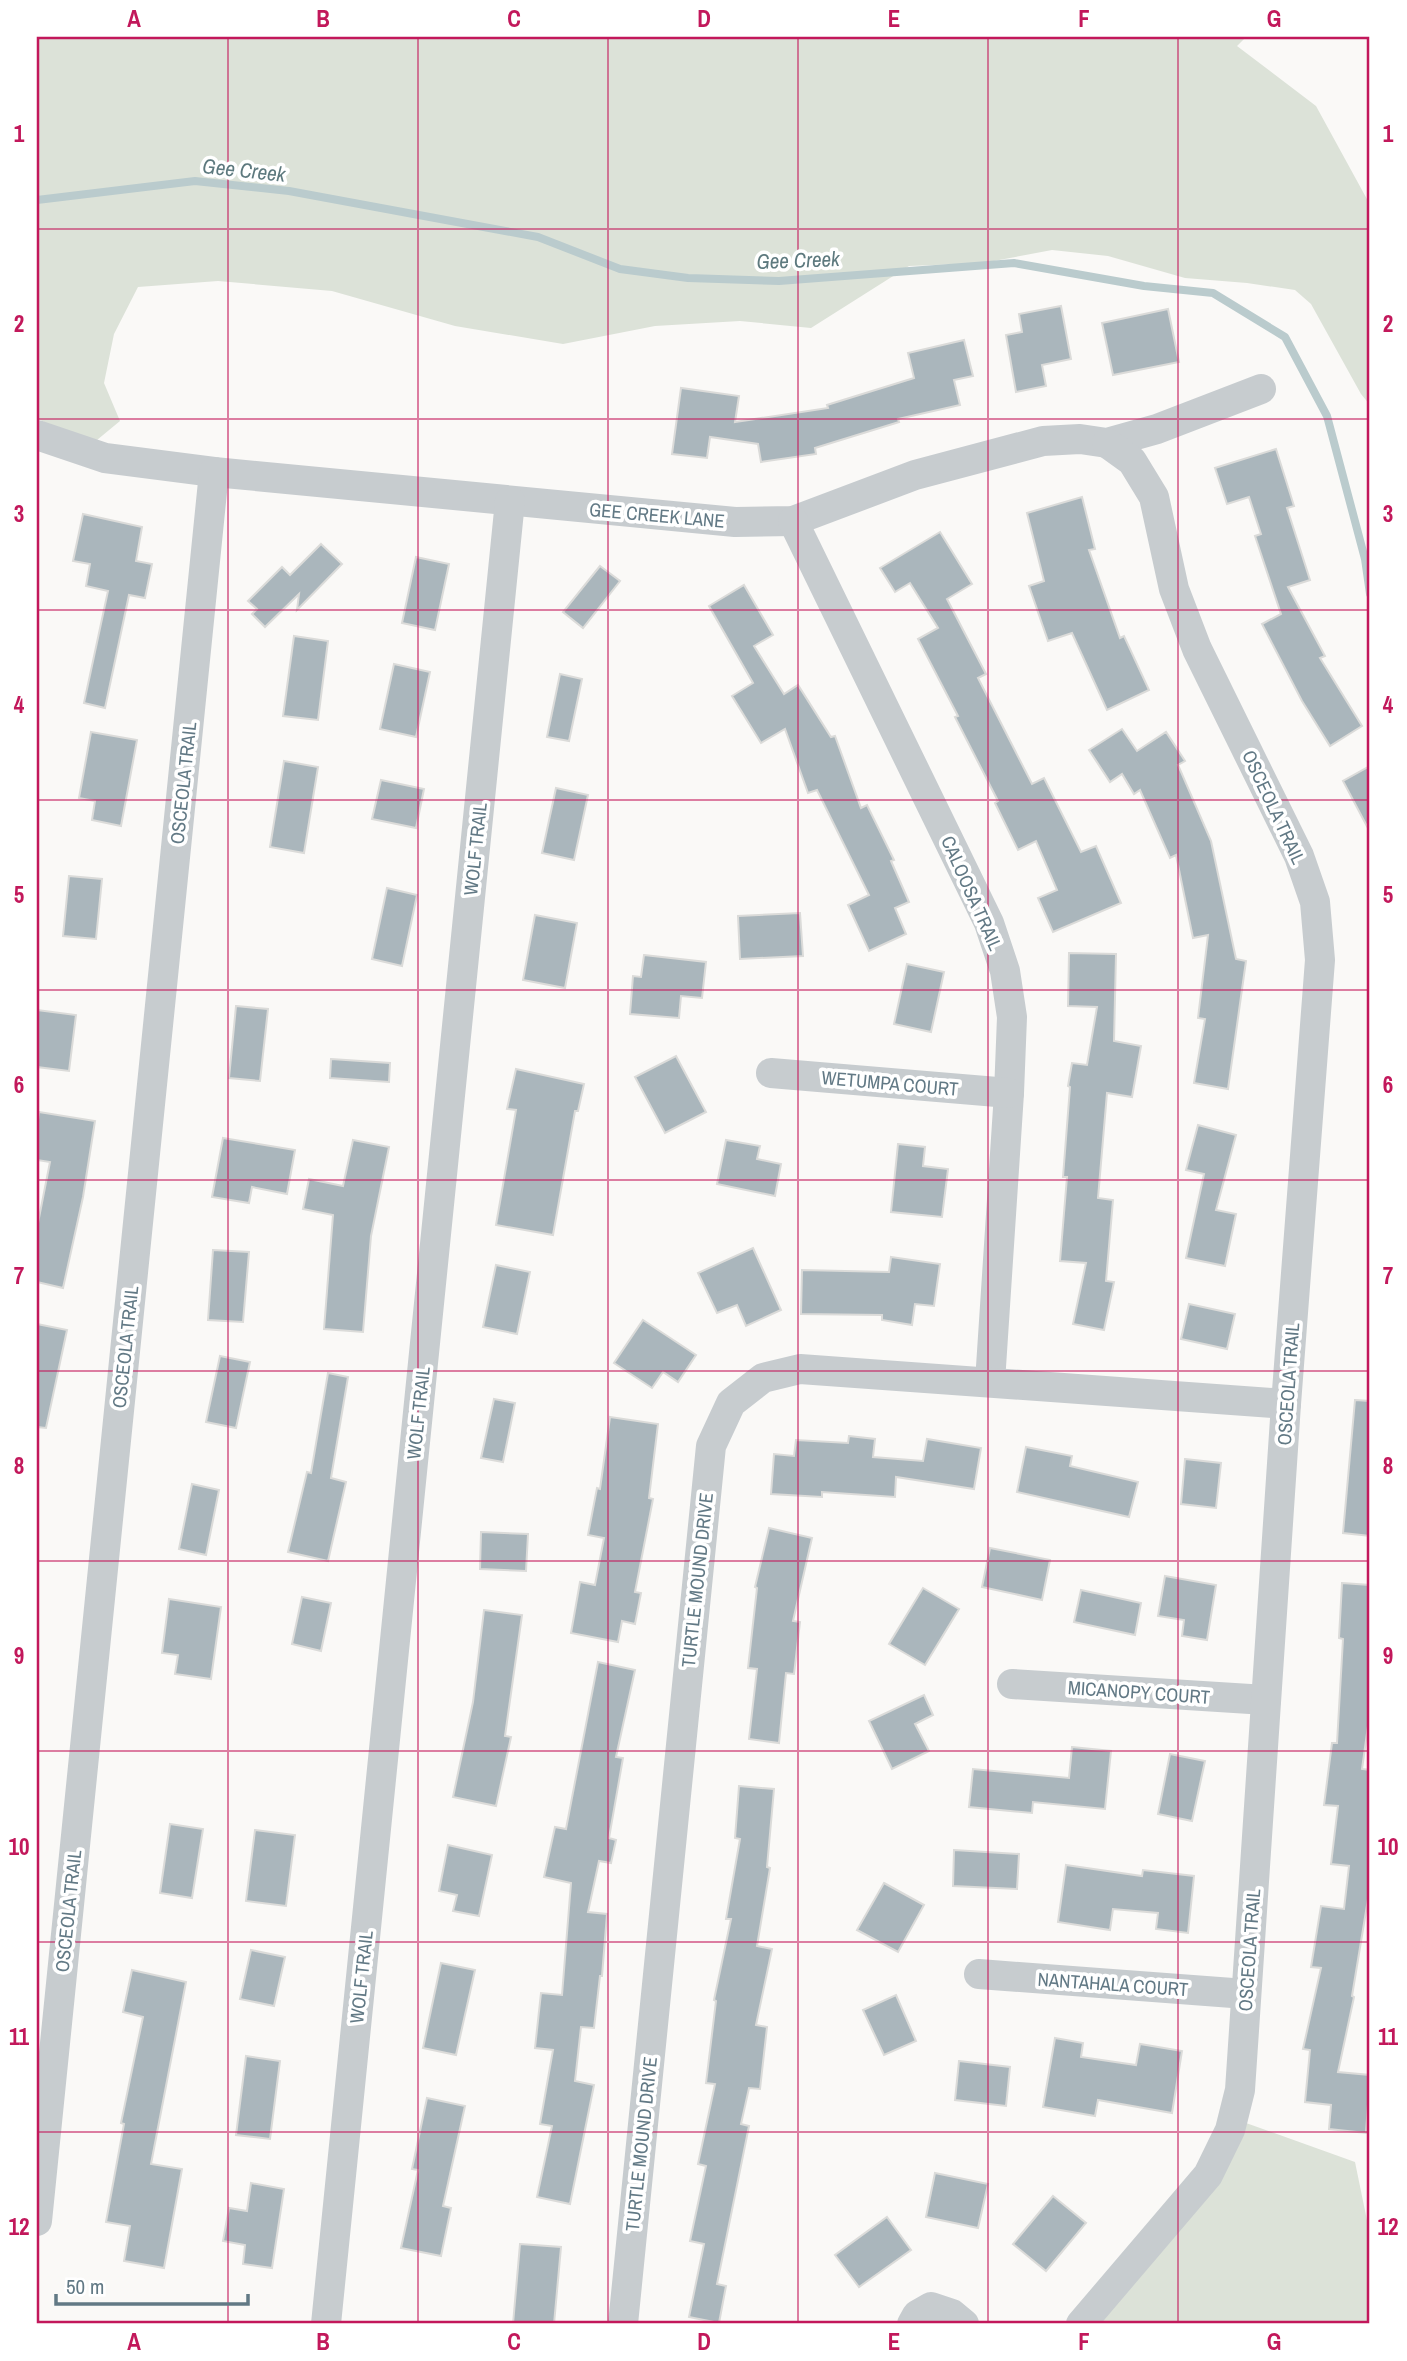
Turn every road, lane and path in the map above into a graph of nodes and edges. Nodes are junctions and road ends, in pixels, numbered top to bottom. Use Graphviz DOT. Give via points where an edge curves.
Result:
graph roads {
  1 [pos="1261,389"];
  2 [pos="37,435"];
  3 [pos="1107,443"];
  4 [pos="214,472"];
  5 [pos="510,501"];
  6 [pos="793,522"];
  7 [pos="771,1073"];
  8 [pos="1009,1093"];
  9 [pos="990,1382"];
  10 [pos="1286,1404"];
  11 [pos="1012,1684"];
  12 [pos="1266,1700"];
  13 [pos="979,1974"];
  14 [pos="1246,1994"];
  15 [pos="37,2221"];
  16 [pos="326,2324"];
  17 [pos="623,2324"];
  18 [pos="912,2324"];
  19 [pos="964,2324"];
  20 [pos="1081,2324"];
  1 -- 3 [label="street, GEE CREEK LANE"];
  2 -- 4 [label="street, GEE CREEK LANE" via="105,458"];
  3 -- 6 [label="street, GEE CREEK LANE" via="1043,441 915,475"];
  3 -- 10 [label="street, OSCEOLA TRAIL" via="1132,461 1154,497 1174,589 1197,649 1299,856 1315,902 1320,960"];
  4 -- 5 [label="street, GEE CREEK LANE"];
  4 -- 15 [label="street, OSCEOLA TRAIL"];
  5 -- 6 [label="street, GEE CREEK LANE" via="735,522"];
  5 -- 16 [label="street, WOLF TRAIL"];
  6 -- 8 [label="street, CALOOSA TRAIL" via="989,923 1005,971 1012,1017"];
  7 -- 8 [label="street, WETUMPA COURT"];
  8 -- 9 [label="street, CALOOSA TRAIL"];
  9 -- 10 [label="street, TURTLE MOUND DRIVE"];
  9 -- 17 [label="street, TURTLE MOUND DRIVE" via="800,1369 763,1378 731,1403 711,1446"];
  10 -- 12 [label="street, OSCEOLA TRAIL"];
  11 -- 12 [label="street, MICANOPY COURT"];
  12 -- 14 [label="street, OSCEOLA TRAIL"];
  13 -- 14 [label="street, NANTAHALA COURT"];
  14 -- 20 [label="street, OSCEOLA TRAIL" via="1240,2090 1230,2130 1208,2175"];
  18 -- 19 [label="street" via="931,2307"];
}
